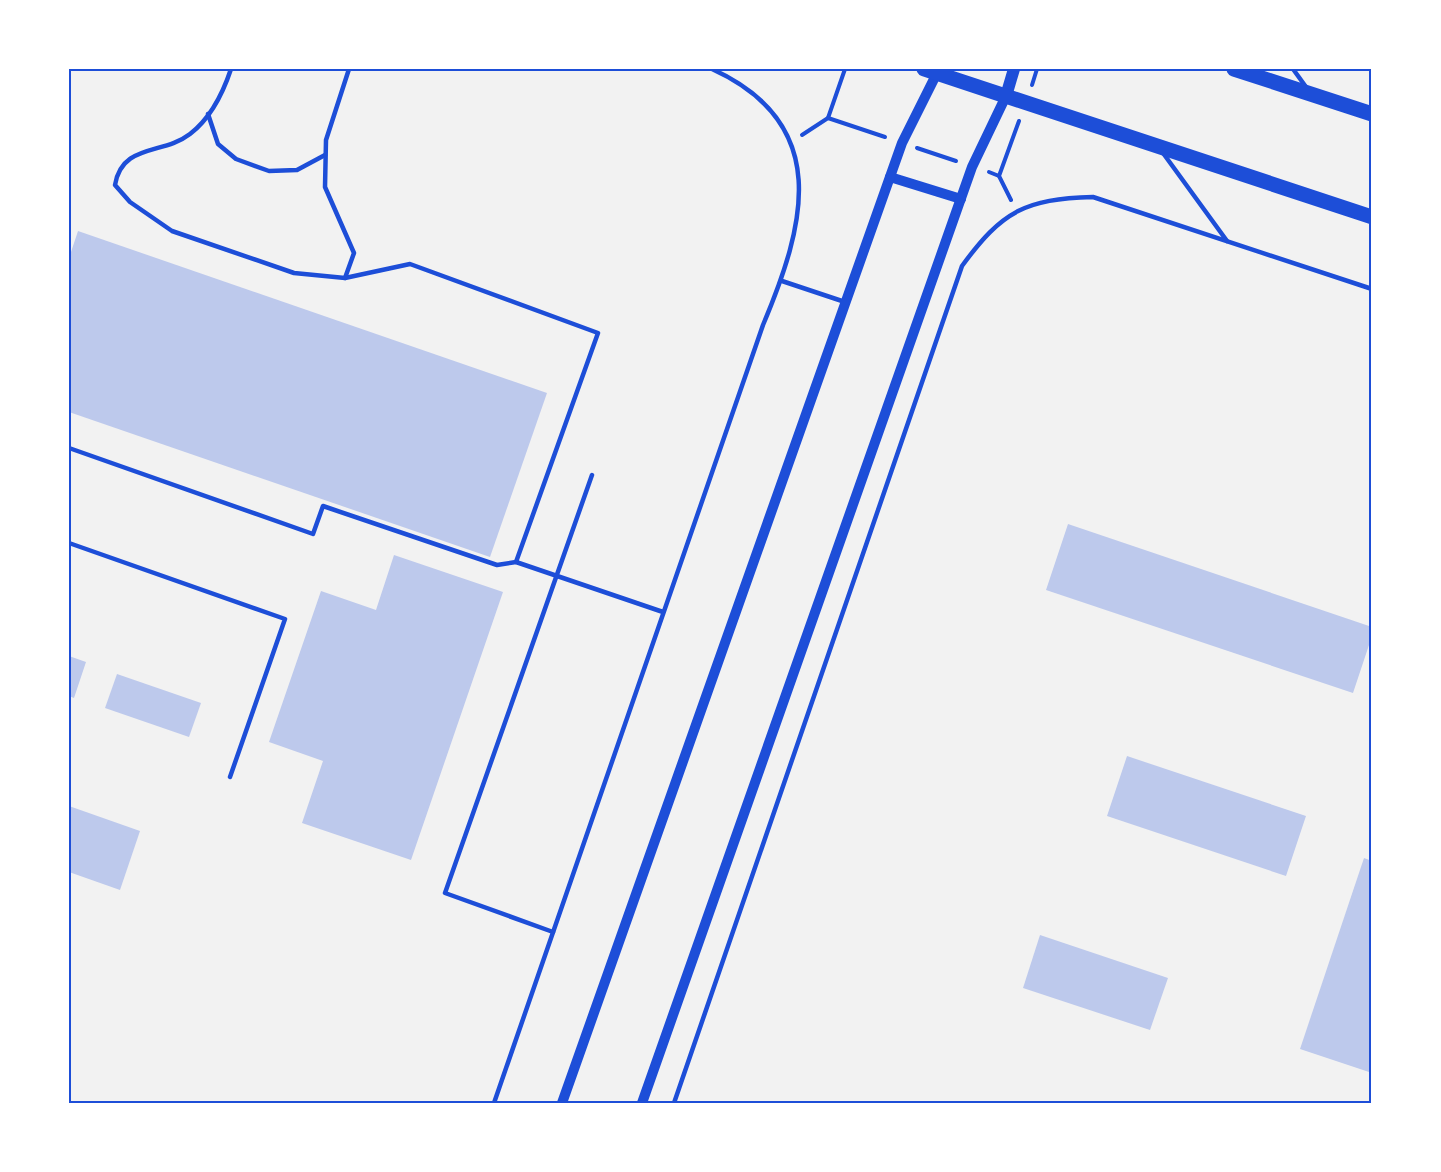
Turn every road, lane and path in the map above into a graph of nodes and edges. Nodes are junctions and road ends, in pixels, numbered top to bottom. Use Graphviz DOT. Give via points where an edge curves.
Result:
graph roads {
  1 [pos="231,69"];
  2 [pos="349,69"];
  3 [pos="712,69"];
  4 [pos="844,69"];
  5 [pos="1014,69"];
  6 [pos="1037,69"];
  7 [pos="1234,69"];
  8 [pos="1293,69"];
  9 [pos="933,70"];
  10 [pos="1311,94"];
  11 [pos="1006,96"];
  12 [pos="1026,102"];
  13 [pos="208,114"];
  14 [pos="1372,114"];
  15 [pos="828,118"];
  16 [pos="1158,146"];
  17 [pos="326,155"];
  18 [pos="890,177"];
  19 [pos="961,199"];
  20 [pos="1017,211"];
  21 [pos="1372,217"];
  22 [pos="1227,242"];
  23 [pos="345,278"];
  24 [pos="782,281"];
  25 [pos="1372,290"];
  26 [pos="846,302"];
  27 [pos="69,448"];
  28 [pos="592,475"];
  29 [pos="69,543"];
  30 [pos="516,561"];
  31 [pos="556,575"];
  32 [pos="663,612"];
  33 [pos="230,777"];
  34 [pos="553,932"];
  35 [pos="494,1103"];
  36 [pos="562,1103"];
  37 [pos="642,1103"];
  38 [pos="674,1103"];
  1 -- 13 [label="lane" via="221,96"];
  2 -- 17 [label="lane" via="326,140"];
  3 -- 24 [label="lane" via="750,90 779,120 797,158 801,200"];
  4 -- 15 [label="path"];
  5 -- 11 [label="main road"];
  6 -- 12 [label="path"];
  7 -- 10 [label="main road"];
  8 -- 10 [label="lane"];
  9 -- 11 [label="main road"];
  9 -- 18 [label="street"];
  10 -- 14 [label="main road"];
  11 -- 12 [label="main road"];
  11 -- 19 [label="street" via="972,166"];
  12 -- 16 [label="main road"];
  12 -- 20 [label="path" via="999,176"];
  13 -- 17 [label="lane" via="218,144 236,159 269,171 297,171"];
  13 -- 23 [label="lane" via="189,135 125,160 115,185 130,202 172,231 294,273"];
  16 -- 21 [label="main road"];
  16 -- 22 [label="lane"];
  17 -- 23 [label="lane" via="325,187 354,253"];
  18 -- 19 [label="street"];
  18 -- 26 [label="street"];
  19 -- 37 [label="street"];
  20 -- 22 [label="lane" via="1054,198 1093,197"];
  20 -- 38 [label="lane" via="985,234 963,266"];
  22 -- 25 [label="lane"];
  23 -- 30 [label="lane" via="410,264 598,333"];
  24 -- 26 [label="lane"];
  24 -- 32 [label="lane"];
  26 -- 36 [label="street"];
  27 -- 30 [label="lane" via="313,534 323,506 497,565"];
  28 -- 31 [label="lane"];
  29 -- 33 [label="lane" via="285,619"];
  30 -- 31 [label="lane"];
  31 -- 32 [label="lane"];
  31 -- 34 [label="lane" via="445,893"];
  32 -- 34 [label="lane"];
  34 -- 35 [label="lane"];
}
